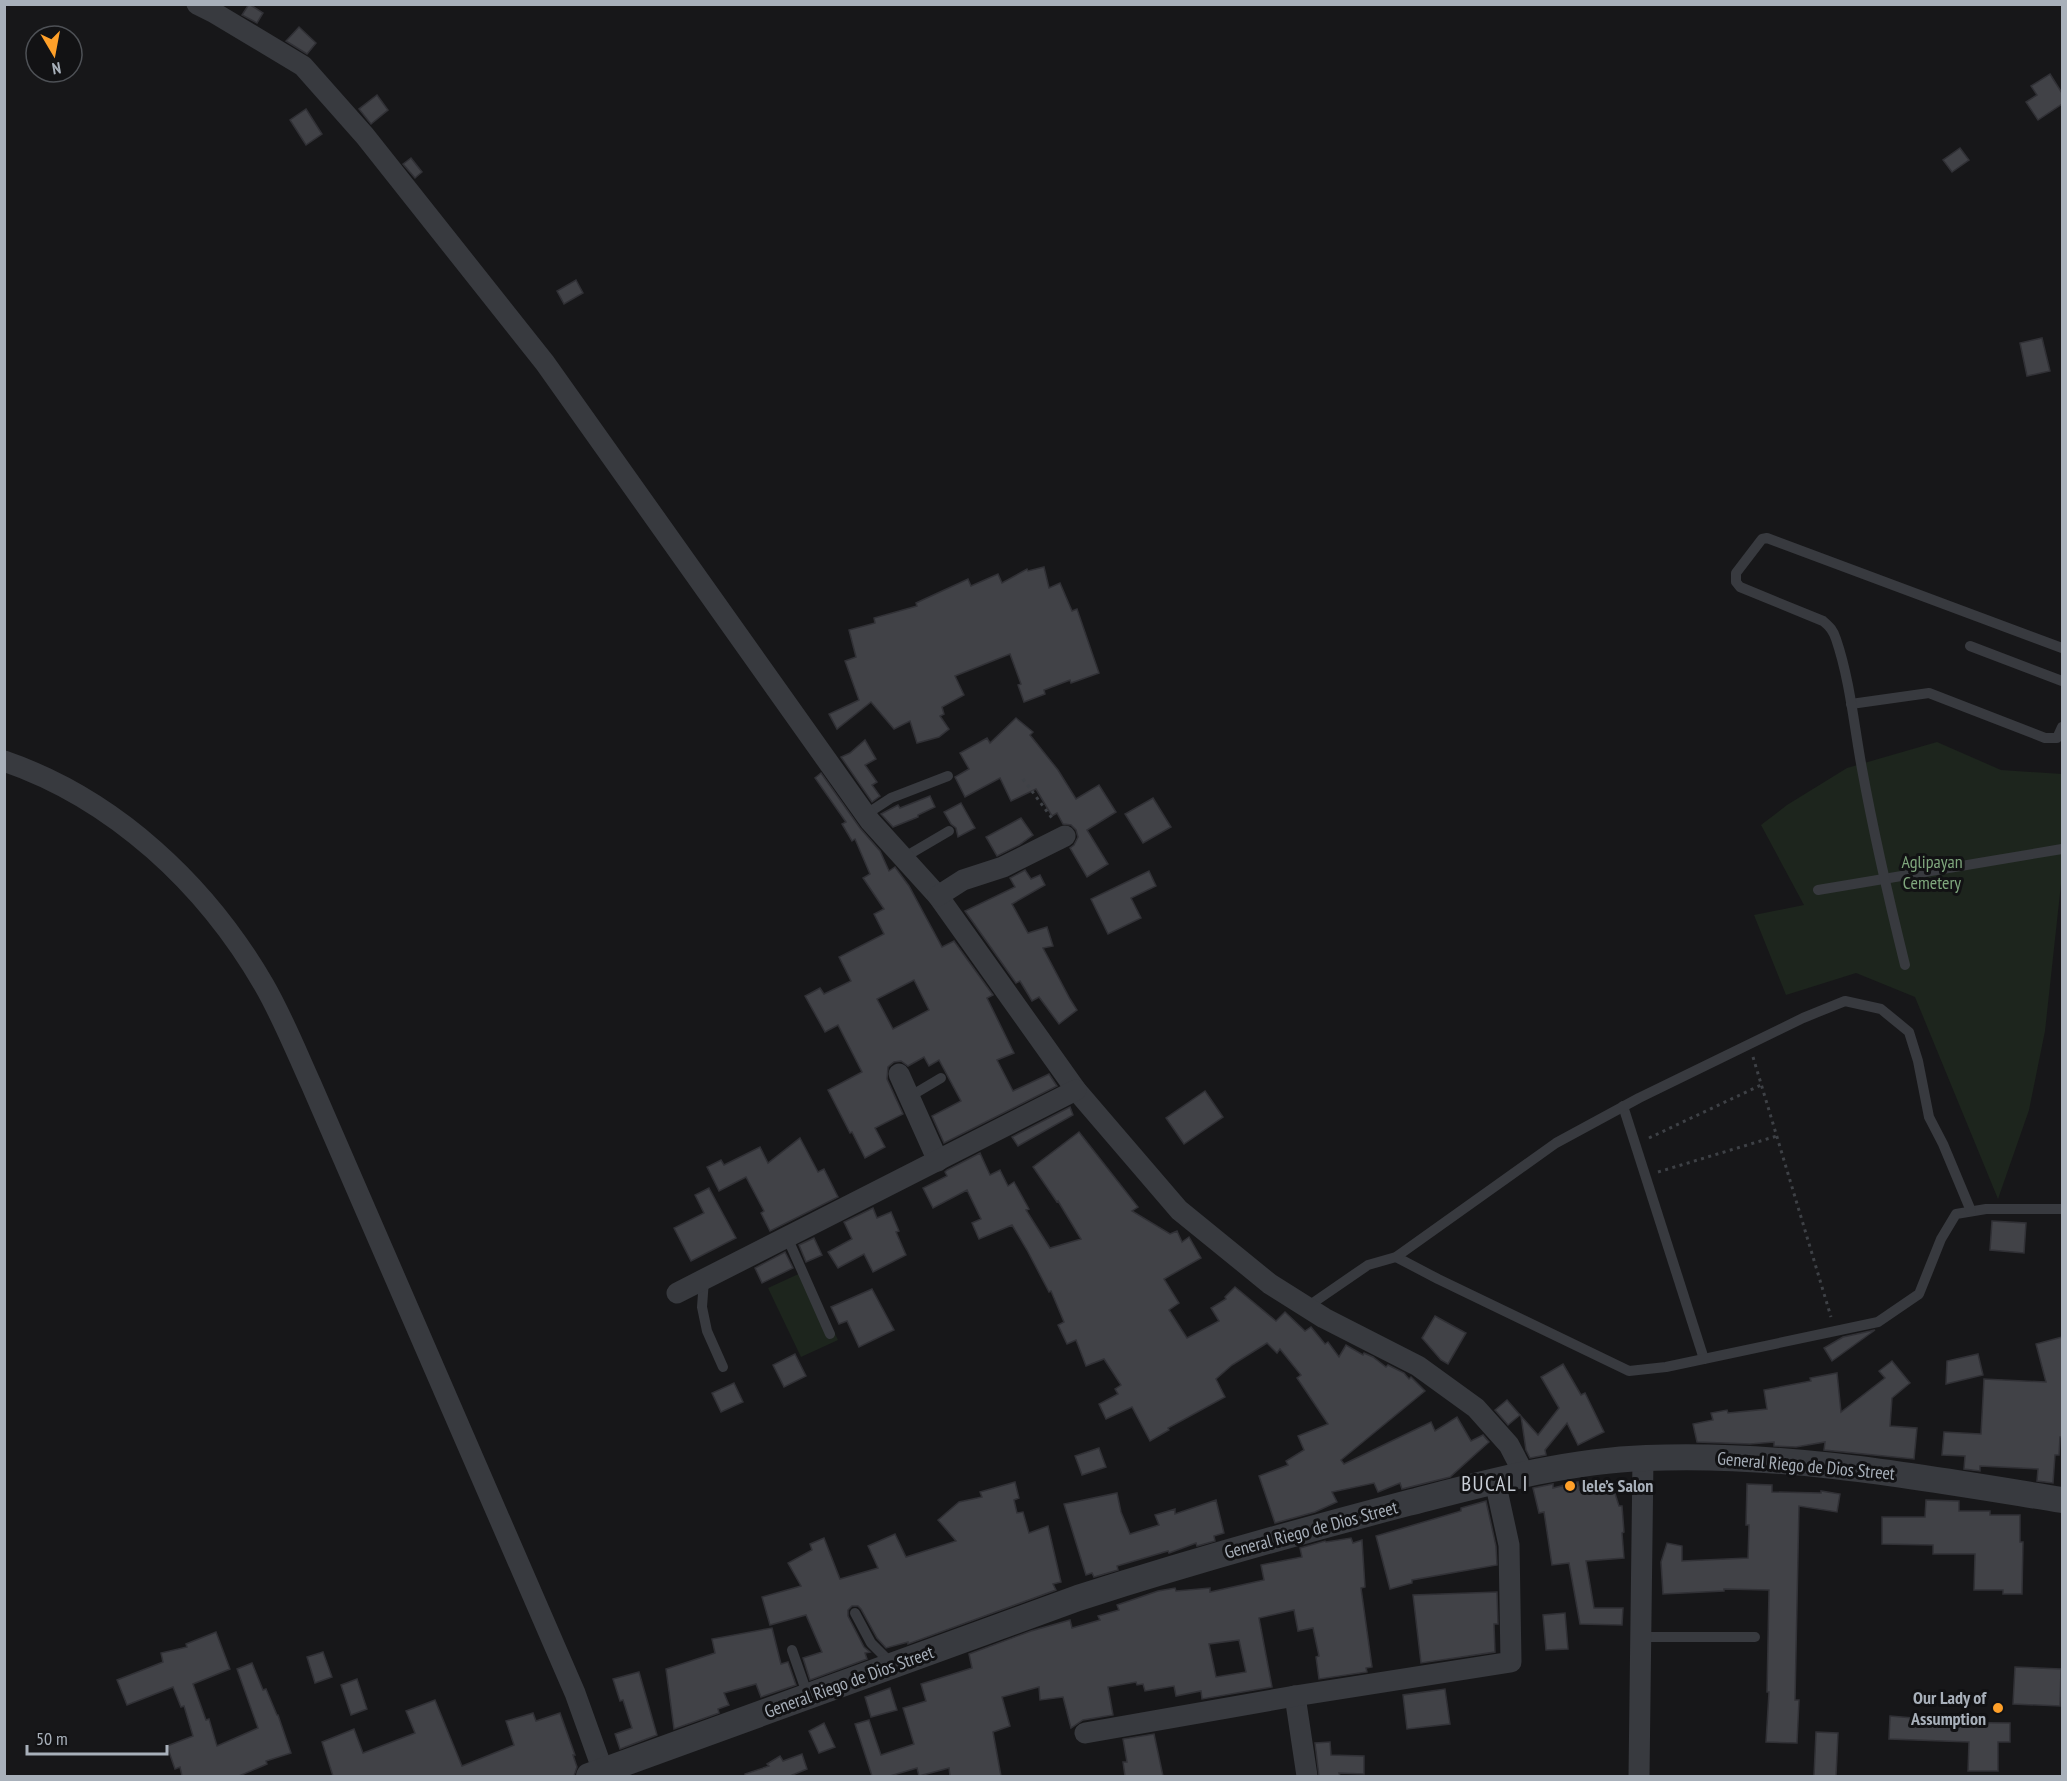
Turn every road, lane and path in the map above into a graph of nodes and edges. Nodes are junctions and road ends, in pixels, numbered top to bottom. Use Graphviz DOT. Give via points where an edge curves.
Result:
graph roads {
  1 [pos="197,4"];
  2 [pos="1970,646"];
  3 [pos="2062,648"];
  4 [pos="2062,681"];
  5 [pos="1851,704"];
  6 [pos="2062,727"];
  7 [pos="4,761"];
  8 [pos="948,776"];
  9 [pos="1023,779"];
  10 [pos="865,815"];
  11 [pos="949,831"];
  12 [pos="1065,836"];
  13 [pos="2062,849"];
  14 [pos="903,858"];
  15 [pos="1884,879"];
  16 [pos="1818,890"];
  17 [pos="938,896"];
  18 [pos="1905,965"];
  19 [pos="1749,1044"];
  20 [pos="899,1074"];
  21 [pos="941,1078"];
  22 [pos="1761,1085"];
  23 [pos="1076,1090"];
  24 [pos="909,1097"];
  25 [pos="1623,1106"];
  26 [pos="1777,1136"];
  27 [pos="1635,1145"];
  28 [pos="938,1161"];
  29 [pos="1645,1176"];
  30 [pos="2062,1209"];
  31 [pos="1971,1211"];
  32 [pos="787,1237"];
  33 [pos="1396,1257"];
  34 [pos="704,1280"];
  35 [pos="677,1293"];
  36 [pos="1306,1307"];
  37 [pos="1835,1331"];
  38 [pos="830,1334"];
  39 [pos="1704,1359"];
  40 [pos="723,1366"];
  41 [pos="1643,1458"];
  42 [pos="1524,1474"];
  43 [pos="1495,1481"];
  44 [pos="2062,1500"];
  45 [pos="855,1613"];
  46 [pos="1641,1637"];
  47 [pos="1755,1637"];
  48 [pos="792,1650"];
  49 [pos="893,1665"];
  50 [pos="1295,1696"];
  51 [pos="808,1697"];
  52 [pos="1085,1733"];
  53 [pos="599,1775"];
  54 [pos="1307,1776"];
  55 [pos="1639,1776"];
  1 -- 10 [label="street" via="303,66 365,136 545,363"];
  2 -- 4 [label="lane"];
  3 -- 5 [label="lane" via="1762,539 1736,573 1736,582 1832,628"];
  5 -- 6 [label="lane" via="1929,693 2045,738 2057,738"];
  5 -- 15 [label="lane"];
  7 -- 53 [label="street" via="82,798 126,826 168,862 207,903 265,987 311,1084 571,1684"];
  8 -- 10 [label="lane" via="891,798"];
  9 -- 12 [label="path"];
  10 -- 14 [label="street"];
  11 -- 14 [label="lane"];
  12 -- 17 [label="street" via="1003,867 963,879"];
  13 -- 15 [label="lane"];
  14 -- 17 [label="street"];
  15 -- 16 [label="lane"];
  15 -- 18 [label="lane"];
  17 -- 23 [label="street"];
  19 -- 22 [label="path"];
  19 -- 25 [label="lane"];
  19 -- 31 [label="lane" via="1845,1001 1881,1009 1909,1032 1929,1117"];
  20 -- 24 [label="street"];
  21 -- 24 [label="lane"];
  22 -- 26 [label="path"];
  22 -- 27 [label="path"];
  23 -- 28 [label="street"];
  23 -- 36 [label="street" via="1179,1210 1270,1284"];
  24 -- 28 [label="street"];
  25 -- 27 [label="lane"];
  25 -- 33 [label="lane" via="1556,1143"];
  26 -- 29 [label="path"];
  26 -- 37 [label="path"];
  27 -- 29 [label="lane"];
  28 -- 32 [label="street"];
  29 -- 39 [label="lane"];
  30 -- 31 [label="lane"];
  31 -- 37 [label="lane" via="1956,1214 1941,1239 1919,1294 1878,1322"];
  32 -- 34 [label="street"];
  32 -- 38 [label="lane"];
  33 -- 36 [label="lane" via="1368,1265"];
  33 -- 39 [label="lane" via="1629,1371"];
  34 -- 35 [label="street"];
  34 -- 40 [label="lane" via="702,1307 707,1332"];
  36 -- 42 [label="street" via="1418,1366 1476,1408 1509,1445"];
  37 -- 39 [label="lane"];
  41 -- 42 [label="street, General Riego de Dios Street"];
  41 -- 44 [label="street, General Riego de Dios Street" via="1802,1462"];
  41 -- 46 [label="street"];
  42 -- 43 [label="street, General Riego de Dios Street"];
  43 -- 49 [label="street, General Riego de Dios Street" via="1160,1572"];
  43 -- 50 [label="street" via="1509,1545 1511,1662"];
  45 -- 49 [label="lane" via="871,1643"];
  46 -- 47 [label="lane"];
  46 -- 55 [label="street"];
  48 -- 51 [label="lane"];
  49 -- 51 [label="street, General Riego de Dios Street"];
  50 -- 52 [label="street"];
  50 -- 54 [label="street"];
  51 -- 53 [label="street, General Riego de Dios Street"];
}
